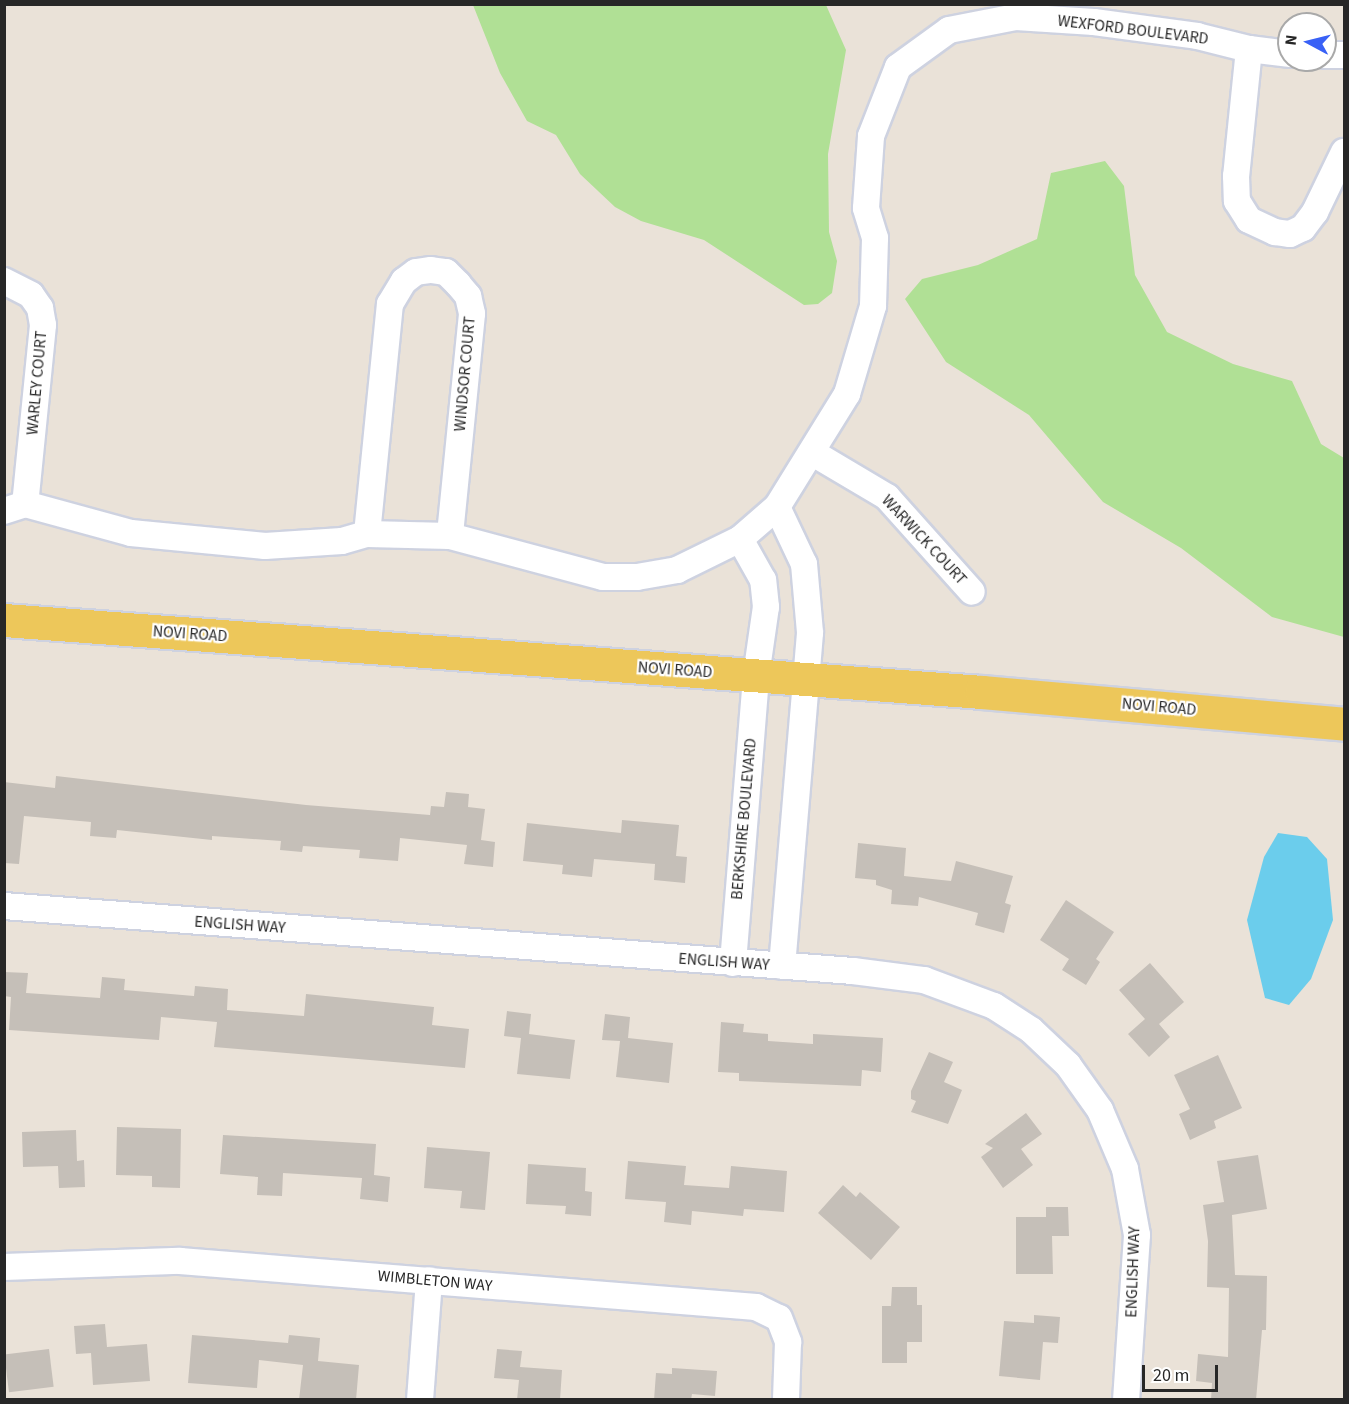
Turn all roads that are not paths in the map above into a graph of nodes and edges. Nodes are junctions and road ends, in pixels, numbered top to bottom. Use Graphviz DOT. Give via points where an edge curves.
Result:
graph roads {
  1 [pos="1249,49"];
  2 [pos="1277,52"];
  3 [pos="1344,152"];
  4 [pos="4,282"];
  5 [pos="813,453"];
  6 [pos="15,507"];
  7 [pos="777,507"];
  8 [pos="367,534"];
  9 [pos="450,536"];
  10 [pos="740,539"];
  11 [pos="972,591"];
  12 [pos="4,620"];
  13 [pos="756,676"];
  14 [pos="807,680"];
  15 [pos="1344,724"];
  16 [pos="4,906"];
  17 [pos="733,963"];
  18 [pos="782,966"];
  19 [pos="4,1267"];
  20 [pos="429,1280"];
  21 [pos="420,1400"];
  22 [pos="786,1400"];
  23 [pos="1126,1400"];
  1 -- 2 [label="street, WEXFORD BOULEVARD"];
  1 -- 3 [label="street" via="1236,176 1237,201 1249,220 1275,232 1290,234 1303,228"];
  1 -- 5 [label="street, WEXFORD BOULEVARD" via="1197,36 1094,22 1016,17 949,30 898,67 871,136 866,207 875,238 873,306 847,394"];
  4 -- 6 [label="street, WARLEY COURT" via="31,295 40,308 43,325"];
  5 -- 7 [label="street, WEXFORD BOULEVARD"];
  5 -- 11 [label="street, WARWICK COURT" via="887,497"];
  6 -- 8 [label="street, WEXFORD BOULEVARD" via="122,531 265,546 342,541"];
  7 -- 10 [label="street, WEXFORD BOULEVARD"];
  7 -- 14 [label="street" via="804,564 808,588"];
  8 -- 9 [label="street, WEXFORD BOULEVARD"];
  8 -- 9 [label="street, WINDSOR COURT" via="390,304 404,281 416,272 431,270 446,272 458,284 468,296 472,314"];
  9 -- 10 [label="street, WEXFORD BOULEVARD" via="503,548 560,568 614,577 677,570"];
  10 -- 13 [label="street, BERKSHIRE BOULEVARD" via="763,580 766,607"];
  12 -- 13 [label="main road, NOVI ROAD"];
  13 -- 14 [label="main road, NOVI ROAD"];
  13 -- 17 [label="street, BERKSHIRE BOULEVARD"];
  14 -- 15 [label="main road, NOVI ROAD"];
  14 -- 18 [label="street" via="796,770"];
  16 -- 17 [label="street, ENGLISH WAY"];
  17 -- 18 [label="street, ENGLISH WAY"];
  18 -- 23 [label="street, ENGLISH WAY" via="924,980 994,1006 1031,1030 1068,1065 1112,1133 1133,1205 1136,1266"];
  19 -- 20 [label="street, WIMBLETON WAY" via="180,1262"];
  20 -- 21 [label="street"];
  20 -- 22 [label="street, WIMBLETON WAY" via="756,1307 779,1318 788,1342"];
}
